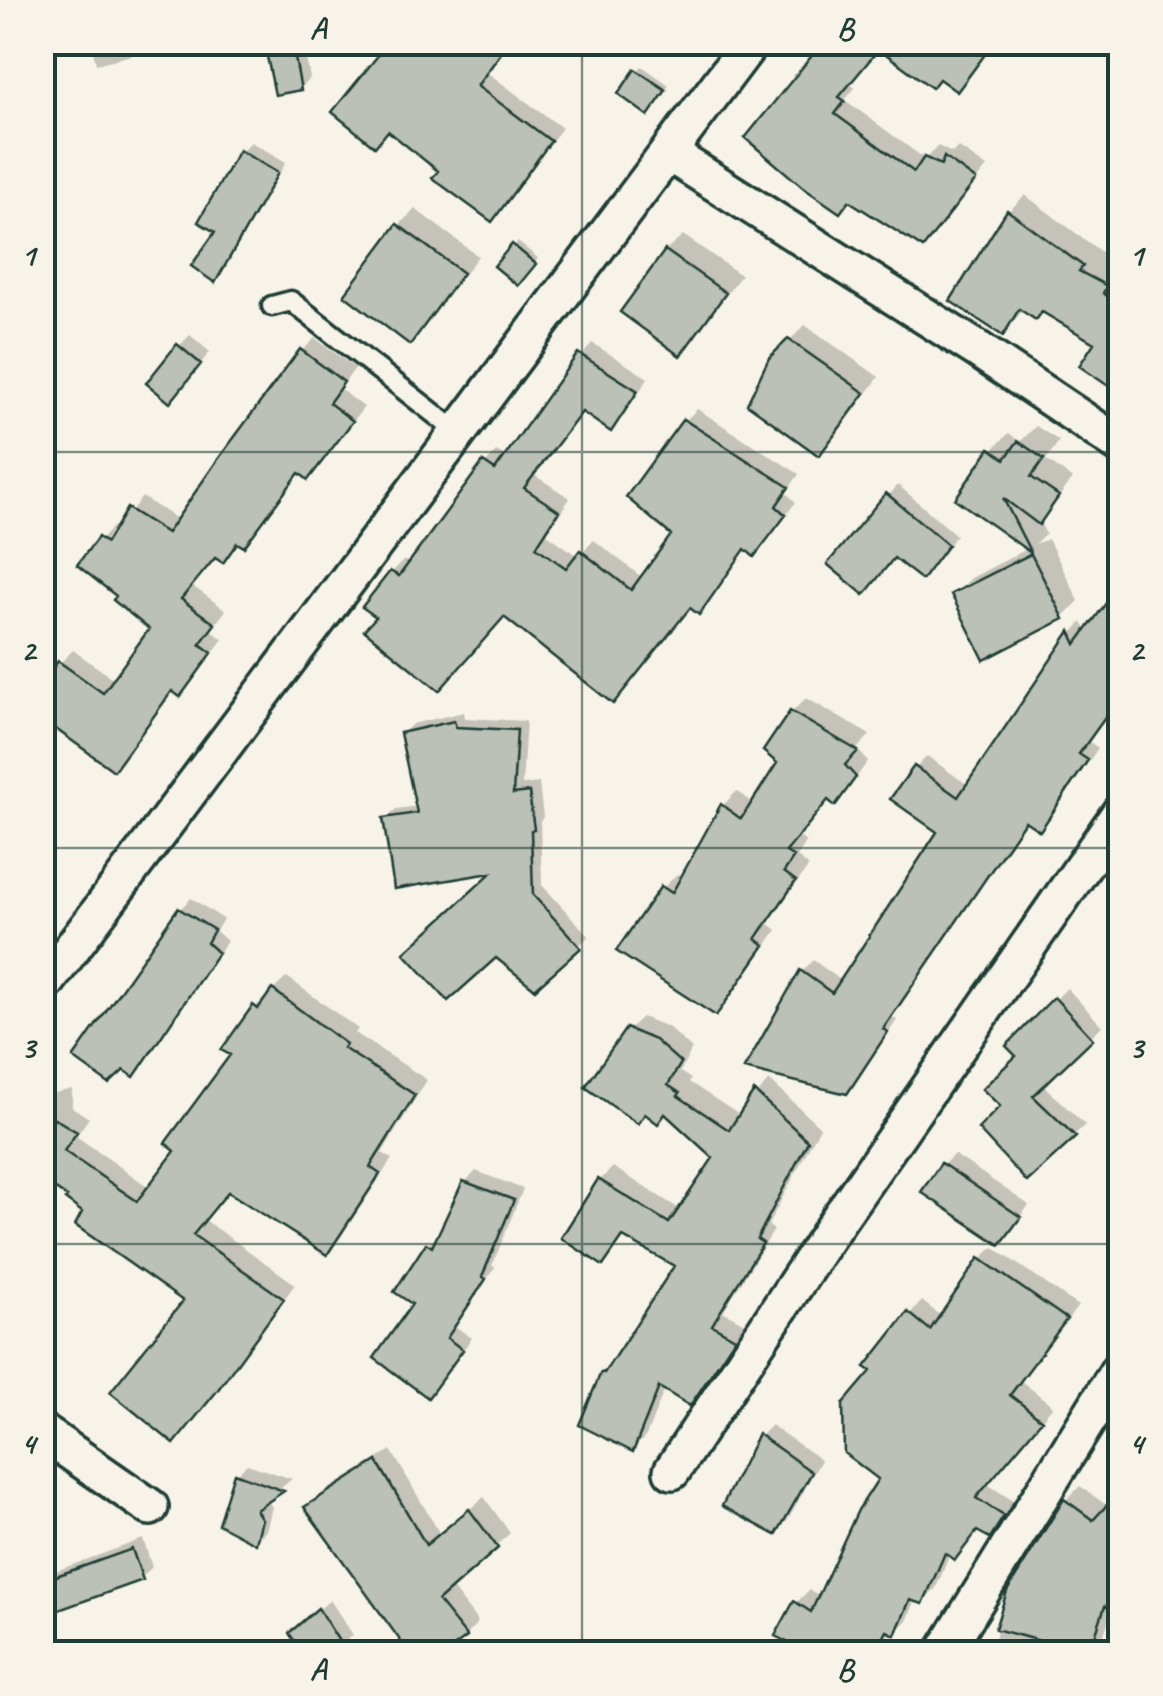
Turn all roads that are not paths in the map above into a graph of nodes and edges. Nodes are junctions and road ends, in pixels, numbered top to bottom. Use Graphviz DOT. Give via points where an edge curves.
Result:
graph roads {
  1 [pos="751,42"];
  2 [pos="670,154"];
  3 [pos="272,306"];
  4 [pos="460,434"];
  5 [pos="1120,445"];
  6 [pos="1120,813"];
  7 [pos="42,988"];
  8 [pos="1120,1368"];
  9 [pos="42,1432"];
  10 [pos="672,1470"];
  11 [pos="150,1507"];
  12 [pos="943,1654"];
  1 -- 2 [label="street"];
  2 -- 4 [label="street"];
  2 -- 5 [label="street"];
  3 -- 4 [label="lane" via="291,301"];
  4 -- 7 [label="street"];
  6 -- 10 [label="street"];
  8 -- 12 [label="street"];
  9 -- 11 [label="street"];
}
